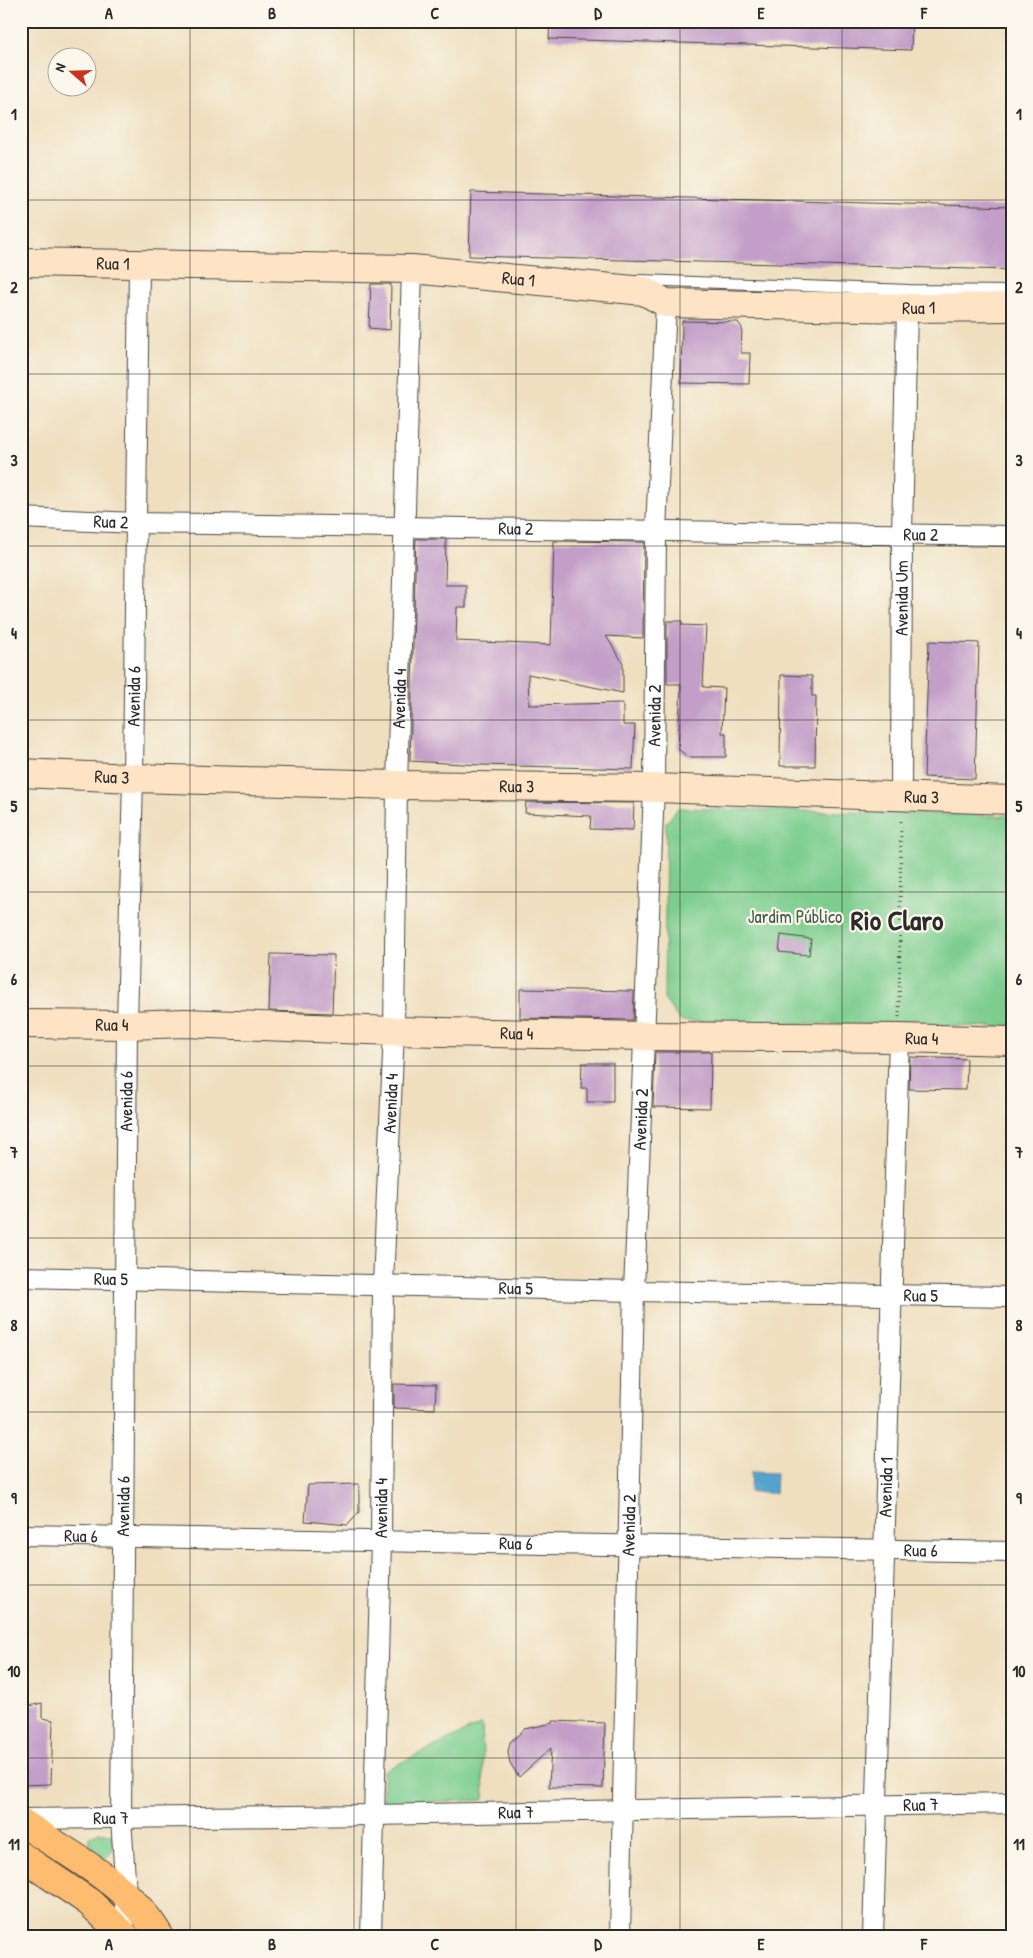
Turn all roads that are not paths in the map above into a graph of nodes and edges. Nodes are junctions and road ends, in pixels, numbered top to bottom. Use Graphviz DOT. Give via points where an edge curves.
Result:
graph roads {
  1 [pos="21,262"];
  2 [pos="138,265"];
  3 [pos="412,269"];
  4 [pos="470,275"];
  5 [pos="1012,292"];
  6 [pos="666,303"];
  7 [pos="1012,307"];
  8 [pos="907,308"];
  9 [pos="21,518"];
  10 [pos="136,523"];
  11 [pos="405,527"];
  12 [pos="656,531"];
  13 [pos="902,534"];
  14 [pos="1012,536"];
  15 [pos="21,773"];
  16 [pos="133,778"];
  17 [pos="397,785"];
  18 [pos="654,788"];
  19 [pos="901,798"];
  20 [pos="1012,800"];
  21 [pos="21,1024"];
  22 [pos="127,1025"];
  23 [pos="394,1031"];
  24 [pos="645,1036"];
  25 [pos="899,1038"];
  26 [pos="1012,1041"];
  27 [pos="21,1277"];
  28 [pos="125,1279"];
  29 [pos="383,1284"];
  30 [pos="634,1291"];
  31 [pos="891,1295"];
  32 [pos="1012,1297"];
  33 [pos="21,1535"];
  34 [pos="124,1538"];
  35 [pos="381,1540"];
  36 [pos="629,1545"];
  37 [pos="883,1549"];
  38 [pos="1012,1552"];
  39 [pos="1012,1803"];
  40 [pos="876,1805"];
  41 [pos="624,1810"];
  42 [pos="374,1815"];
  43 [pos="121,1818"];
  44 [pos="21,1820"];
  45 [pos="21,1856"];
  46 [pos="126,1894"];
  47 [pos="124,1936"];
  48 [pos="160,1937"];
  49 [pos="371,1937"];
  50 [pos="620,1937"];
  51 [pos="873,1937"];
  1 -- 2 [label="main road, Rua 1"];
  2 -- 3 [label="main road, Rua 1"];
  2 -- 10 [label="street, Avenida 6"];
  3 -- 4 [label="main road, Rua 1"];
  3 -- 11 [label="street, Avenida 4"];
  4 -- 5 [label="lane" via="486,271"];
  4 -- 6 [label="main road, Rua 1" via="644,291"];
  6 -- 8 [label="main road, Rua 1"];
  6 -- 12 [label="street, Avenida 2"];
  7 -- 8 [label="main road, Rua 1"];
  8 -- 13 [label="street, Avenida Um"];
  9 -- 10 [label="street, Rua 2"];
  10 -- 11 [label="street, Rua 2"];
  10 -- 16 [label="street, Avenida 6"];
  11 -- 12 [label="street, Rua 2"];
  11 -- 17 [label="street, Avenida 4"];
  12 -- 13 [label="street, Rua 2"];
  12 -- 18 [label="street, Avenida 2"];
  13 -- 14 [label="street, Rua 2"];
  13 -- 19 [label="street, Avenida Um"];
  15 -- 16 [label="main road, Rua 3"];
  16 -- 17 [label="main road, Rua 3"];
  16 -- 22 [label="street, Avenida 6"];
  17 -- 18 [label="main road, Rua 3"];
  17 -- 23 [label="street, Avenida 4"];
  18 -- 19 [label="main road, Rua 3"];
  18 -- 24 [label="street, Avenida 2"];
  19 -- 20 [label="main road, Rua 3"];
  21 -- 22 [label="main road, Rua 4"];
  22 -- 23 [label="main road, Rua 4" via="185,1023"];
  22 -- 28 [label="street, Avenida 6"];
  23 -- 24 [label="main road, Rua 4"];
  23 -- 29 [label="street, Avenida 4"];
  24 -- 25 [label="main road, Rua 4"];
  24 -- 30 [label="street, Avenida 2"];
  25 -- 26 [label="main road, Rua 4"];
  25 -- 31 [label="street, Avenida 1"];
  27 -- 28 [label="street, Rua 5"];
  28 -- 29 [label="street, Rua 5"];
  28 -- 34 [label="street, Avenida 6"];
  29 -- 30 [label="street, Rua 5"];
  29 -- 35 [label="street, Avenida 4"];
  30 -- 31 [label="street, Rua 5"];
  30 -- 36 [label="street, Avenida 2"];
  31 -- 32 [label="street, Rua 5"];
  31 -- 37 [label="street, Avenida 1"];
  33 -- 34 [label="street, Rua 6"];
  34 -- 35 [label="street, Rua 6"];
  34 -- 43 [label="street, Avenida 6"];
  35 -- 36 [label="street, Rua 6"];
  35 -- 42 [label="street, Avenida 4"];
  36 -- 37 [label="street, Rua 6"];
  36 -- 41 [label="street, Avenida 2"];
  37 -- 38 [label="street, Rua 6"];
  37 -- 40 [label="street, Avenida 1"];
  39 -- 40 [label="street, Rua 7"];
  40 -- 41 [label="street, Rua 7"];
  40 -- 51 [label="street, Avenida 1"];
  41 -- 42 [label="street, Rua 7"];
  41 -- 50 [label="street, Avenida 2"];
  42 -- 43 [label="street, Rua 7"];
  42 -- 49 [label="street, Avenida 4"];
  43 -- 44 [label="street, Rua 7"];
  43 -- 46 [label="street, Avenida 6"];
  44 -- 46 [label="main road"];
  45 -- 47 [label="main road" via="89,1902"];
  46 -- 47 [label="street, Avenida 6"];
  46 -- 48 [label="main road"];
}
